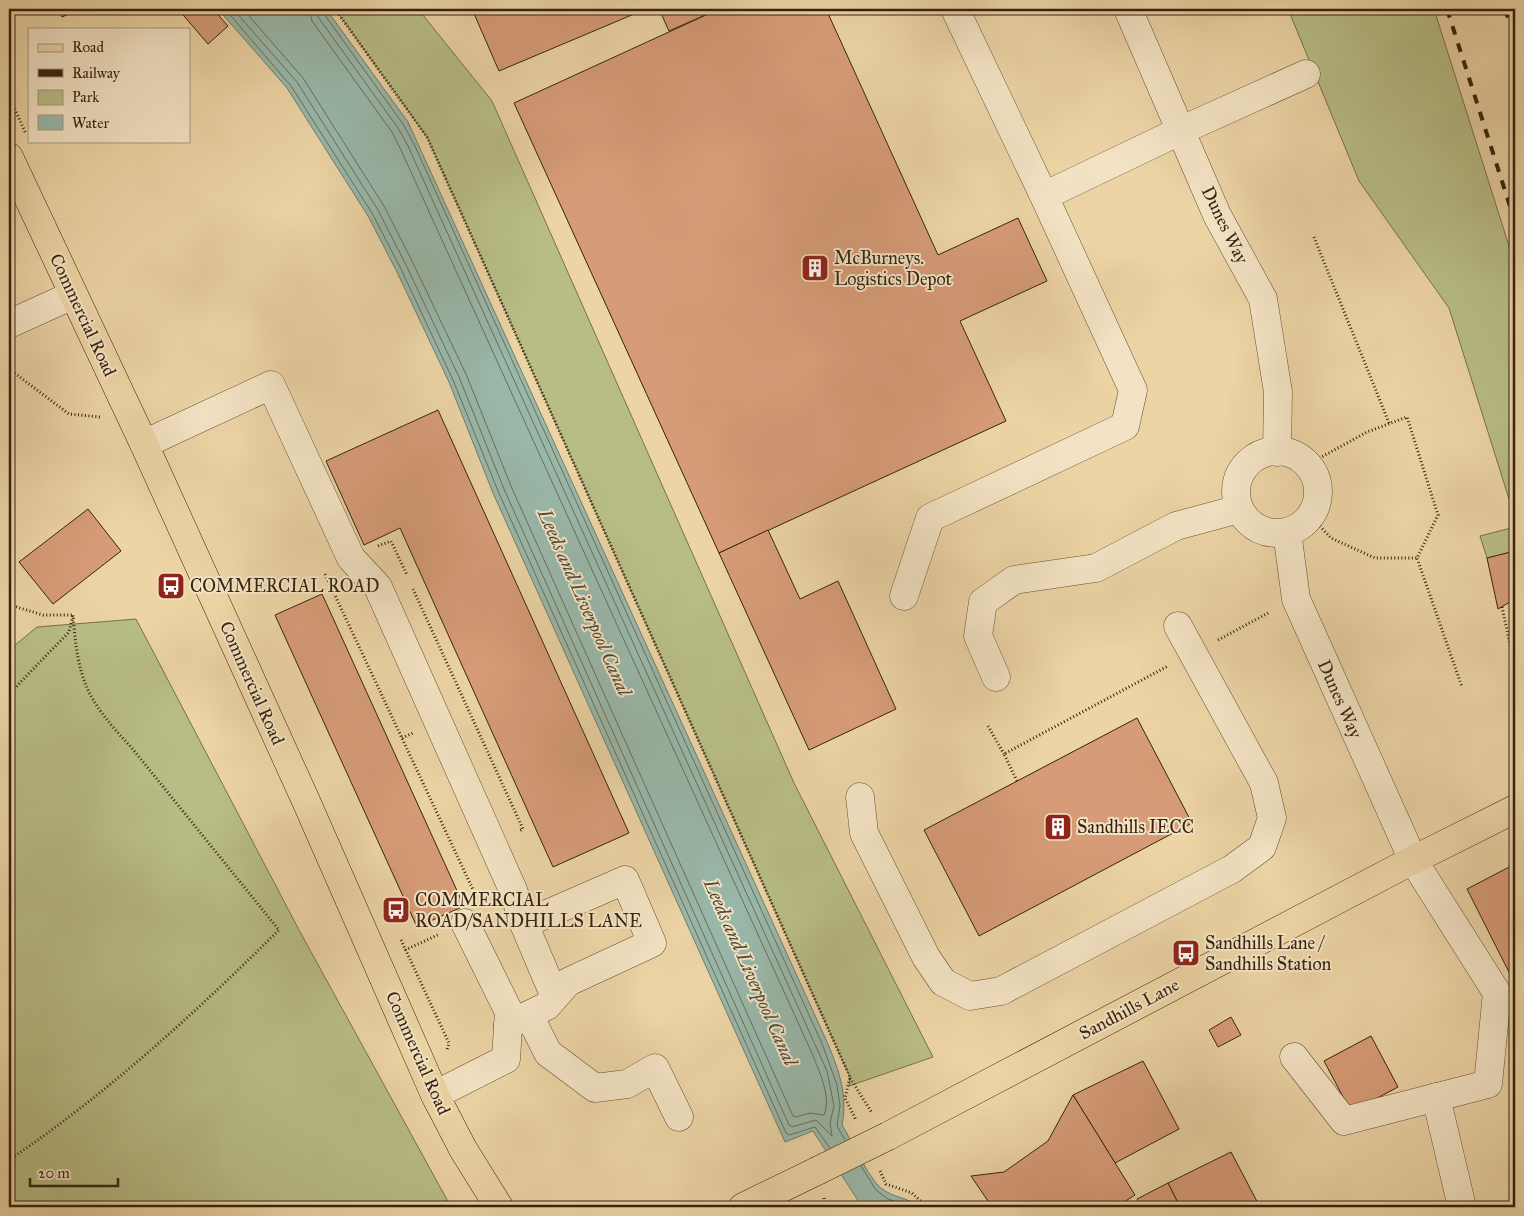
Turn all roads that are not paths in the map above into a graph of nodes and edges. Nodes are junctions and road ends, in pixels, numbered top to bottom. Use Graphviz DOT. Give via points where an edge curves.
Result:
graph roads {
  1 [pos="955,9"];
  2 [pos="1128,9"];
  3 [pos="1306,74"];
  4 [pos="1182,130"];
  5 [pos="9,157"];
  6 [pos="1044,196"];
  7 [pos="73,295"];
  8 [pos="9,324"];
  9 [pos="138,432"];
  10 [pos="1277,452"];
  11 [pos="1239,509"];
  12 [pos="1287,532"];
  13 [pos="904,596"];
  14 [pos="1178,626"];
  15 [pos="996,677"];
  16 [pos="860,797"];
  17 [pos="1515,809"];
  18 [pos="1413,860"];
  19 [pos="465,923"];
  20 [pos="524,924"];
  21 [pos="555,997"];
  22 [pos="518,1020"];
  23 [pos="1294,1057"];
  24 [pos="435,1094"];
  25 [pos="1436,1097"];
  26 [pos="679,1117"];
  27 [pos="480,1180"];
  28 [pos="499,1207"];
  29 [pos="518,1207"];
  30 [pos="743,1207"];
  31 [pos="1462,1207"];
  1 -- 6 [label="street"];
  2 -- 4 [label="street, Dunes Way"];
  3 -- 4 [label="street"];
  4 -- 6 [label="street"];
  4 -- 10 [label="street, Dunes Way" via="1217,215 1263,299 1278,392"];
  5 -- 7 [label="main road, Commercial Road"];
  6 -- 13 [label="street" via="1133,390 1125,426 930,518"];
  7 -- 8 [label="street"];
  7 -- 9 [label="main road, Commercial Road"];
  9 -- 20 [label="street" via="271,385 350,558 378,587 513,890"];
  9 -- 24 [label="main road, Commercial Road"];
  10 -- 11 [label="street" via="1260,455 1241,472 1236,484"];
  10 -- 12 [label="street" via="1297,456 1307,465 1318,489 1310,516"];
  11 -- 12 [label="street" via="1259,529"];
  11 -- 15 [label="street" via="1176,526 1096,568 1014,580 983,602 978,636"];
  12 -- 18 [label="street, Dunes Way" via="1296,599"];
  14 -- 16 [label="street" via="1264,783 1272,818 1262,847 1232,869 1001,991 970,996 943,982 926,957 864,833"];
  17 -- 18 [label="main road, Sandhills Lane"];
  18 -- 25 [label="street, Dunes Way" via="1497,993 1488,1084"];
  18 -- 30 [label="main road, Sandhills Lane, bridge" via="888,1136"];
  19 -- 22 [label="street" via="509,1012"];
  20 -- 21 [label="street"];
  20 -- 21 [label="street" via="625,880 652,943 568,982"];
  21 -- 22 [label="street" via="547,1006"];
  22 -- 24 [label="street" via="506,1060"];
  22 -- 26 [label="street" via="548,1053 595,1088 627,1084 655,1068"];
  23 -- 25 [label="street" via="1344,1121"];
  24 -- 27 [label="main road, Commercial Road"];
  25 -- 31 [label="street"];
  27 -- 28 [label="main road, Commercial Road"];
  27 -- 29 [label="main road"];
}
